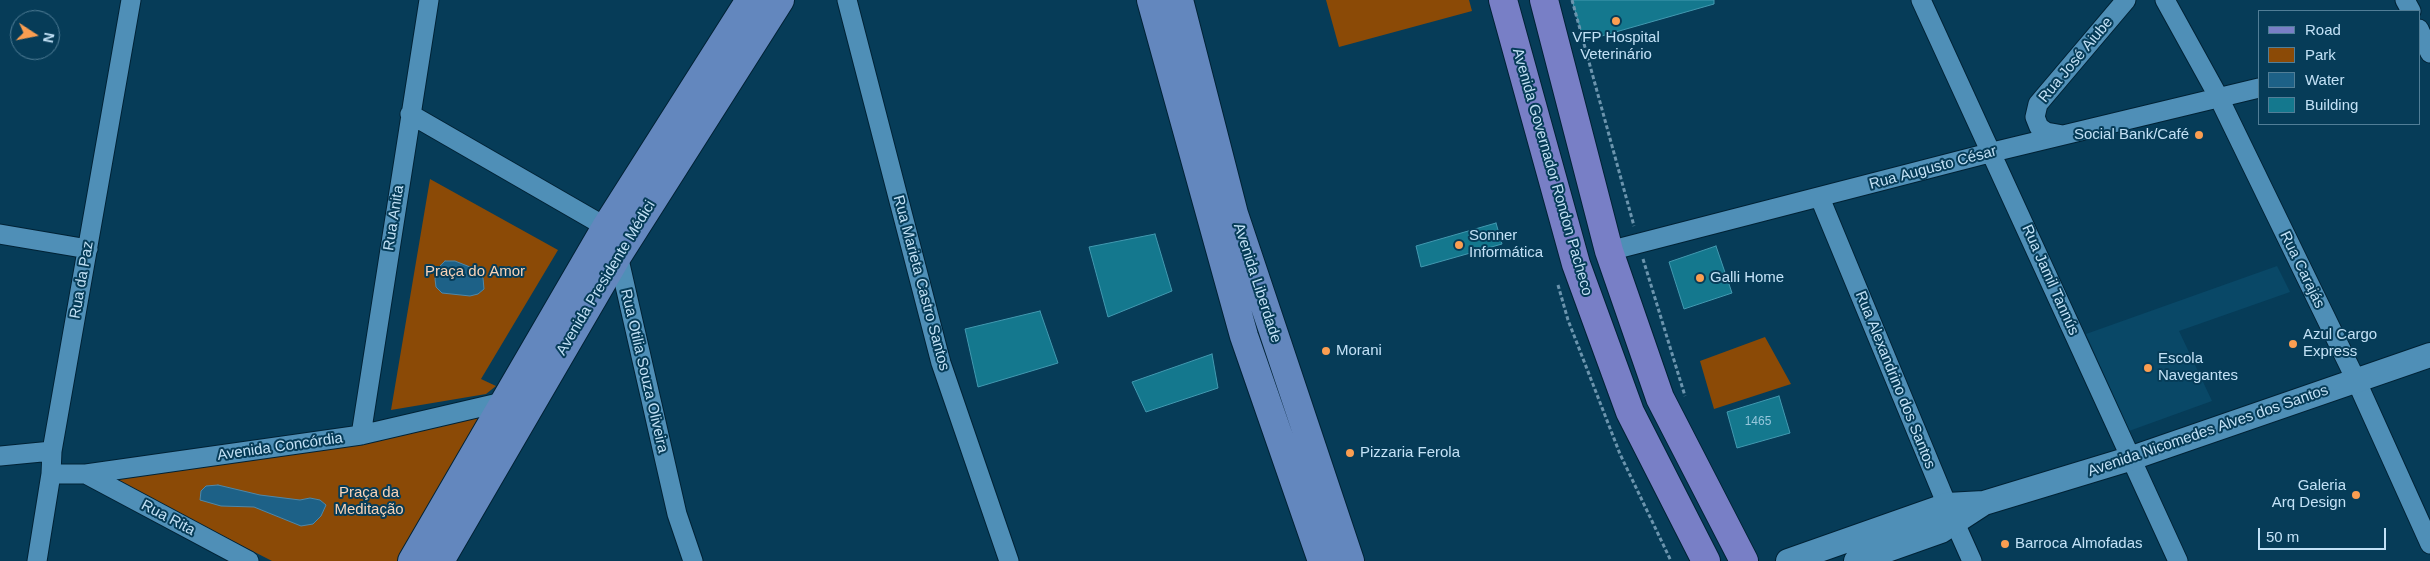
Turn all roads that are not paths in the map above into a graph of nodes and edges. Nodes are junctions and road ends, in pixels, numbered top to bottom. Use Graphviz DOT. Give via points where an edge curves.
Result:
graph roads {
  1 [pos="131,0"];
  2 [pos="429,0"];
  3 [pos="750,0"];
  4 [pos="780,0"];
  5 [pos="847,0"];
  6 [pos="1151,0"];
  7 [pos="1179,0"];
  8 [pos="1503,0"];
  9 [pos="1544,0"];
  10 [pos="1921,0"];
  11 [pos="2126,0"];
  12 [pos="2166,0"];
  13 [pos="2420,32"];
  14 [pos="2427,52"];
  15 [pos="2258,88"];
  16 [pos="2218,96"];
  17 [pos="410,114"];
  18 [pos="2064,135"];
  19 [pos="1993,152"];
  20 [pos="1820,198"];
  21 [pos="606,227"];
  22 [pos="0,234"];
  23 [pos="88,249"];
  24 [pos="1609,252"];
  25 [pos="618,255"];
  26 [pos="2430,355"];
  27 [pos="2356,380"];
  28 [pos="1291,383"];
  29 [pos="1264,393"];
  30 [pos="507,401"];
  31 [pos="361,436"];
  32 [pos="52,451"];
  33 [pos="0,456"];
  34 [pos="2129,459"];
  35 [pos="52,474"];
  36 [pos="86,474"];
  37 [pos="1944,518"];
  38 [pos="2430,544"];
  39 [pos="1696,554"];
  40 [pos="37,561"];
  41 [pos="249,561"];
  42 [pos="412,561"];
  43 [pos="440,561"];
  44 [pos="693,561"];
  45 [pos="1009,561"];
  46 [pos="1322,561"];
  47 [pos="1350,561"];
  48 [pos="1744,561"];
  49 [pos="1788,561"];
  50 [pos="1856,561"];
  51 [pos="1972,561"];
  52 [pos="2178,561"];
  1 -- 23 [label="street, Rua da Paz"];
  2 -- 17 [label="street, Rua Anita"];
  3 -- 21 [label="main road, Avenida Presidente Médici"];
  4 -- 25 [label="main road, Avenida Presidente Médici"];
  5 -- 45 [label="street, Rua Marieta Castro Santos" via="941,362"];
  6 -- 29 [label="main road, Avenida Liberdade" via="1244,336"];
  7 -- 28 [label="main road, Avenida Liberdade" via="1234,214"];
  8 -- 39 [label="main road, Avenida Governador Rondon Pacheco" via="1576,264 1630,412"];
  9 -- 24 [label="main road"];
  10 -- 19 [label="street, Rua Jamil Tannús"];
  11 -- 18 [label="street, Rua José Aiube" via="2038,104 2035,117 2039,127 2046,132"];
  12 -- 16 [label="street, Rua Carajás"];
  13 -- 14 [label="street"];
  15 -- 16 [label="street, Rua Augusto César"];
  16 -- 18 [label="street, Rua Augusto César"];
  16 -- 27 [label="street, Rua Carajás"];
  17 -- 21 [label="street"];
  17 -- 31 [label="street, Rua Anita"];
  18 -- 19 [label="street, Rua Augusto César"];
  19 -- 20 [label="street, Rua Augusto César"];
  19 -- 34 [label="street, Rua Jamil Tannús"];
  20 -- 24 [label="street, Rua Augusto César"];
  20 -- 37 [label="street, Rua Alexandrino dos Santos"];
  21 -- 25 [label="street, Rua Otilia Souza Oliveira"];
  21 -- 30 [label="main road, Avenida Presidente Médici"];
  22 -- 23 [label="street"];
  23 -- 32 [label="street, Rua da Paz"];
  24 -- 48 [label="main road" via="1660,398"];
  25 -- 43 [label="main road, Avenida Presidente Médici"];
  25 -- 44 [label="street, Rua Otilia Souza Oliveira" via="677,514"];
  26 -- 27 [label="street, Avenida Nicomedes Alves dos Santos"];
  27 -- 34 [label="street, Avenida Nicomedes Alves dos Santos"];
  27 -- 38 [label="street, Rua Carajás"];
  28 -- 29 [label="main road"];
  28 -- 47 [label="main road, Avenida Liberdade"];
  29 -- 46 [label="main road, Avenida Liberdade"];
  30 -- 31 [label="street, Avenida Concórdia"];
  30 -- 42 [label="main road, Avenida Presidente Médici"];
  31 -- 36 [label="street, Avenida Concórdia"];
  32 -- 33 [label="street"];
  32 -- 35 [label="street, Rua da Paz"];
  34 -- 37 [label="street, Avenida Nicomedes Alves dos Santos"];
  34 -- 52 [label="street, Rua Jamil Tannús"];
  35 -- 36 [label="street, Avenida Concórdia"];
  35 -- 40 [label="street, Rua da Paz"];
  36 -- 41 [label="street, Rua Rita"];
  37 -- 49 [label="street, Avenida Nicomedes Alves dos Santos"];
  37 -- 50 [label="street, Avenida Nicomedes Alves dos Santos"];
  37 -- 51 [label="street, Rua Alexandrino dos Santos"];
}
